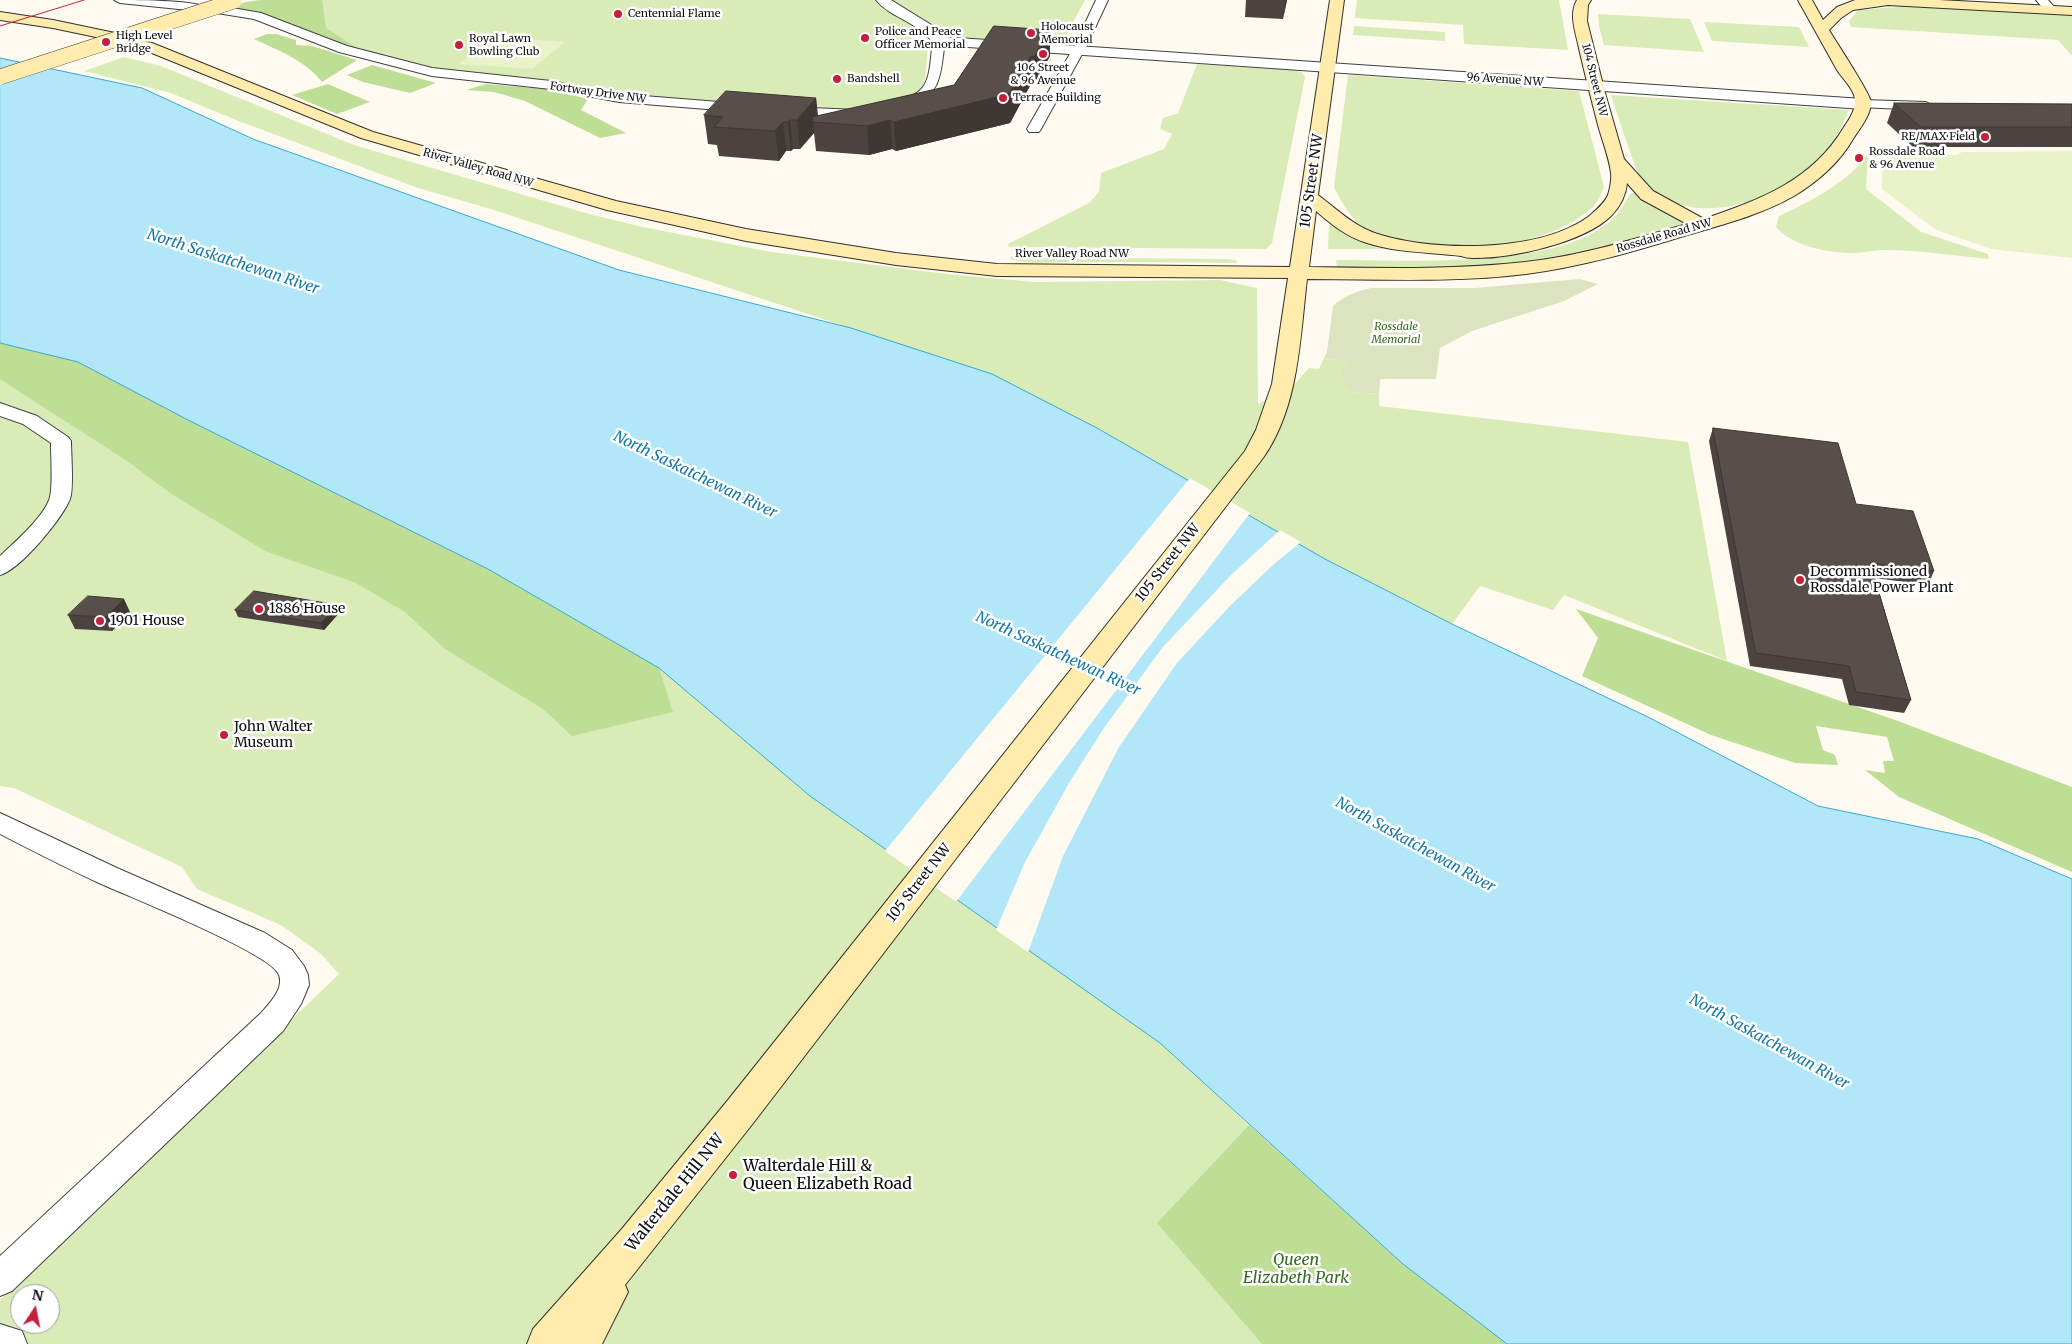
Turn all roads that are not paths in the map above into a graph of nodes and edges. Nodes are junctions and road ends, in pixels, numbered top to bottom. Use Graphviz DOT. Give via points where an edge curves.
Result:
graph roads {
  1 [pos="120,0"];
  2 [pos="236,0"];
  3 [pos="883,0"];
  4 [pos="1102,0"];
  5 [pos="1337,0"];
  6 [pos="1568,0"];
  7 [pos="1584,0"];
  8 [pos="1805,0"];
  9 [pos="1862,0"];
  10 [pos="1901,2"];
  11 [pos="2046,5"];
  12 [pos="198,7"];
  13 [pos="221,10"];
  14 [pos="2072,11"];
  15 [pos="0,18"];
  16 [pos="1580,21"];
  17 [pos="1822,30"];
  18 [pos="110,36"];
  19 [pos="127,41"];
  20 [pos="939,41"];
  21 [pos="1077,51"];
  22 [pos="1327,68"];
  23 [pos="0,77"];
  24 [pos="1596,86"];
  25 [pos="1863,104"];
  26 [pos="1938,107"];
  27 [pos="757,109"];
  28 [pos="775,110"];
  29 [pos="1034,129"];
  30 [pos="1616,160"];
  31 [pos="1309,196"];
  32 [pos="1661,204"];
  33 [pos="1753,208"];
  34 [pos="1703,225"];
  35 [pos="842,249"];
  36 [pos="1486,252"];
  37 [pos="1217,254"];
  38 [pos="1368,255"];
  39 [pos="1301,259"];
  40 [pos="0,409"];
  41 [pos="0,568"];
  42 [pos="0,823"];
  43 [pos="798,1038"];
  44 [pos="635,1243"];
  45 [pos="0,1279"];
  46 [pos="0,1342"];
  47 [pos="9,1344"];
  48 [pos="548,1344"];
  49 [pos="579,1344"];
  1 -- 12 [label="street"];
  2 -- 23 [label="main road, bridge"];
  3 -- 20 [label="street" via="930,30"];
  4 -- 21 [label="street"];
  5 -- 22 [label="main road, 105 Street NW"];
  6 -- 16 [label="main road"];
  7 -- 16 [label="main road, 104 Street NW"];
  8 -- 17 [label="main road"];
  9 -- 10 [label="main road"];
  10 -- 11 [label="main road"];
  10 -- 17 [label="main road" via="1845,8 1836,13"];
  11 -- 14 [label="main road"];
  13 -- 27 [label="street, Fortway Drive NW" via="265,18 334,46 432,72 552,85 619,98"];
  15 -- 18 [label="main road"];
  16 -- 24 [label="main road, 104 Street NW"];
  17 -- 25 [label="main road" via="1862,96"];
  19 -- 35 [label="main road, River Valley Road NW" via="147,46 349,128 505,176 622,208 746,235"];
  20 -- 21 [label="street, 96 Avenue NW"];
  20 -- 28 [label="street" via="932,83 928,92 916,100 881,111 836,115"];
  21 -- 22 [label="street, 96 Avenue NW"];
  21 -- 29 [label="street"];
  22 -- 24 [label="street, 96 Avenue NW"];
  22 -- 31 [label="main road, 105 Street NW"];
  24 -- 25 [label="street, 96 Avenue NW"];
  24 -- 30 [label="main road, 104 Street NW"];
  25 -- 26 [label="street, 96 Avenue NW"];
  25 -- 33 [label="main road, Rossdale Road NW" via="1840,148 1821,168 1788,192"];
  30 -- 32 [label="main road" via="1642,189"];
  30 -- 36 [label="main road" via="1619,187 1612,203 1592,222 1552,241"];
  31 -- 36 [label="main road" via="1341,223 1390,244"];
  31 -- 39 [label="main road, 105 Street NW"];
  32 -- 33 [label="main road" via="1708,211"];
  32 -- 34 [label="main road"];
  33 -- 34 [label="main road, Rossdale Road NW"];
  34 -- 39 [label="main road, Rossdale Road NW" via="1601,255 1526,268 1434,274"];
  35 -- 37 [label="main road, River Valley Road NW" via="969,254"];
  35 -- 39 [label="main road, River Valley Road NW" via="896,259 997,270"];
  36 -- 38 [label="main road"];
  39 -- 43 [label="main road, 105 Street NW" via="1283,384 1268,430 1254,453"];
  40 -- 41 [label="street" via="30,420 61,441 60,498 30,540"];
  42 -- 45 [label="street" via="262,944 287,962 294,979 292,992 272,1022"];
  43 -- 44 [label="main road, Walterdale Hill NW"];
  44 -- 48 [label="main road, Walterdale Hill NW"];
  44 -- 49 [label="main road"];
  46 -- 47 [label="street"];
}
